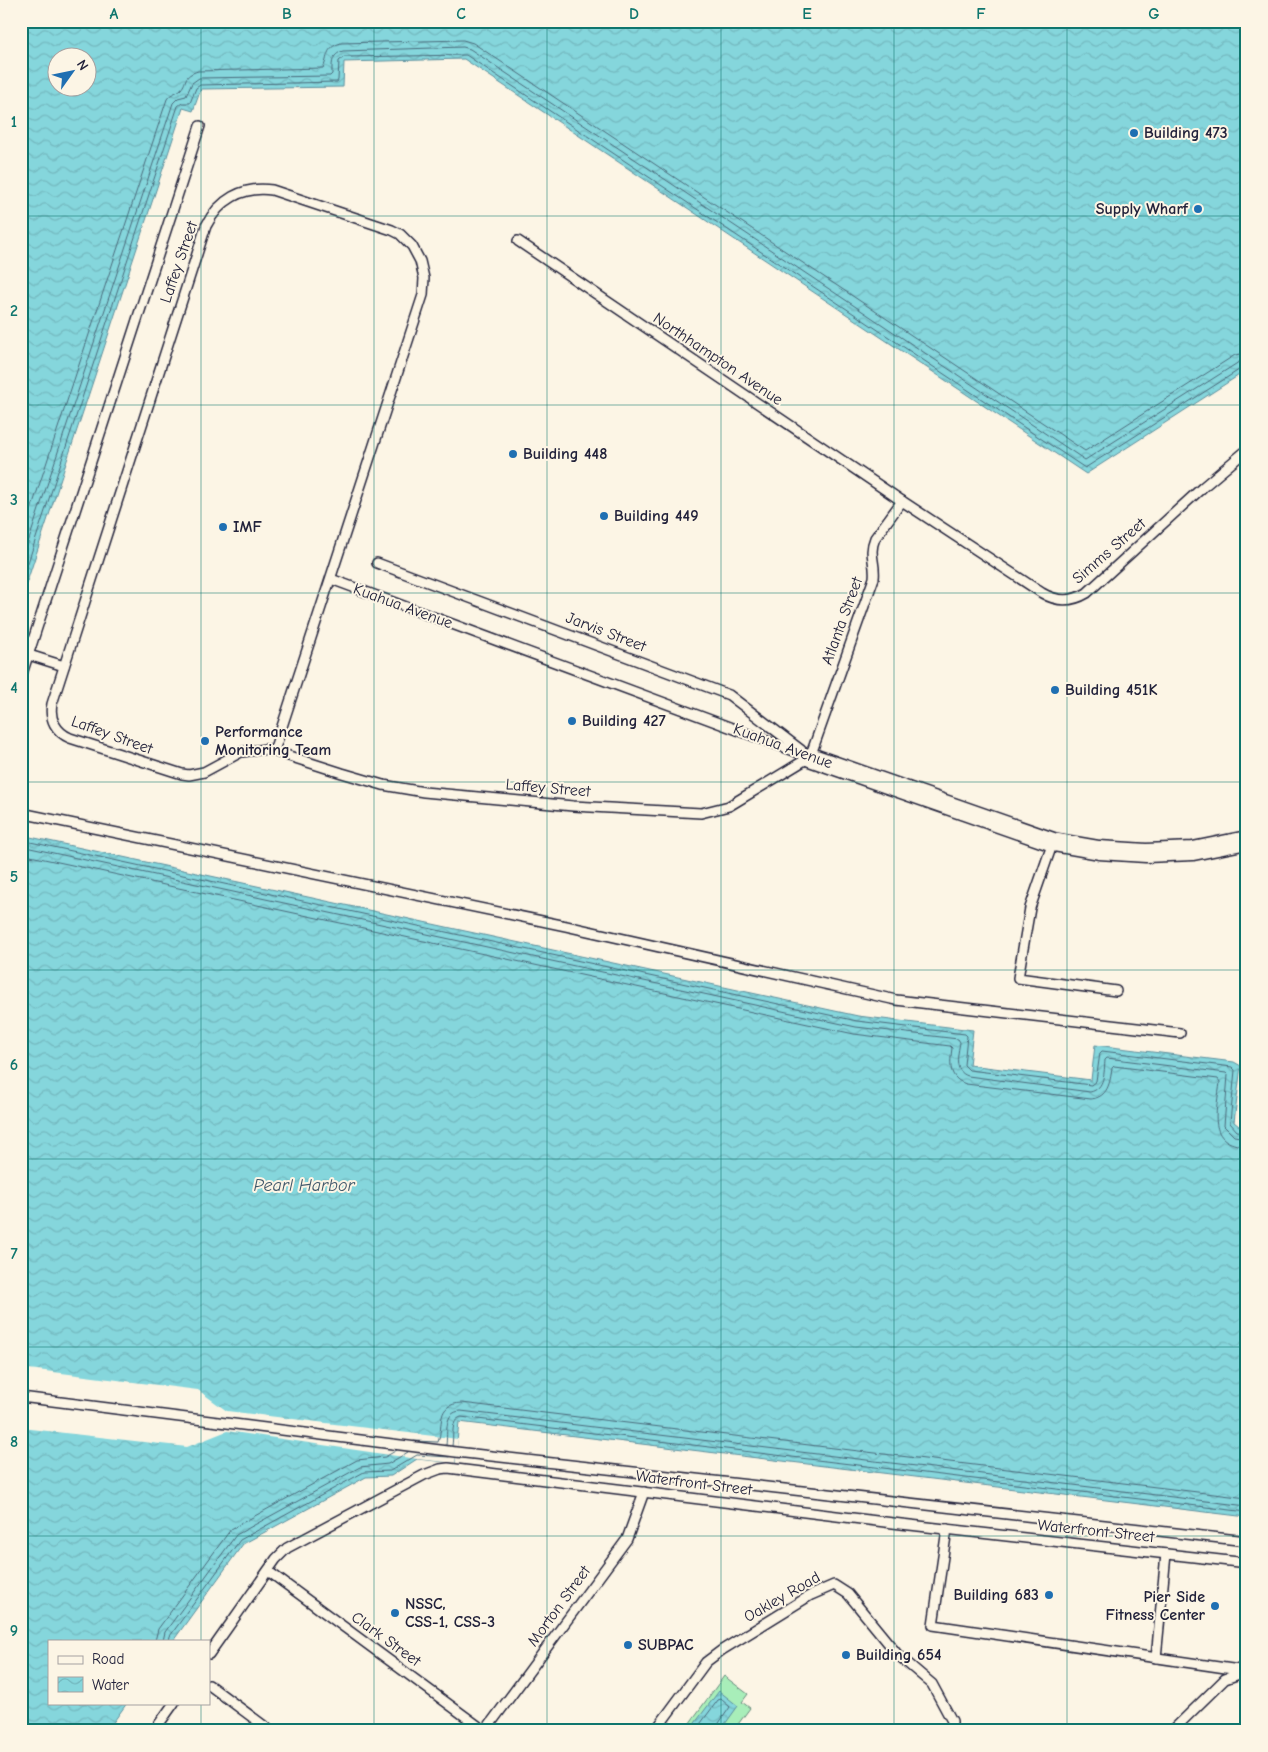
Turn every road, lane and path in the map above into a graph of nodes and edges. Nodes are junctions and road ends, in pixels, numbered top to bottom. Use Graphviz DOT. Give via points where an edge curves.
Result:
graph roads {
  1 [pos="200,126"];
  2 [pos="518,241"];
  3 [pos="1247,450"];
  4 [pos="902,501"];
  5 [pos="377,562"];
  6 [pos="330,579"];
  7 [pos="28,654"];
  8 [pos="64,666"];
  9 [pos="21,677"];
  10 [pos="274,751"];
  11 [pos="810,757"];
  12 [pos="21,813"];
  13 [pos="1247,840"];
  14 [pos="1053,842"];
  15 [pos="1116,991"];
  16 [pos="1180,1033"];
  17 [pos="21,1397"];
  18 [pos="644,1492"];
  19 [pos="947,1529"];
  20 [pos="1247,1540"];
  21 [pos="1166,1554"];
  22 [pos="1247,1563"];
  23 [pos="268,1571"];
  24 [pos="210,1653"];
  25 [pos="1156,1658"];
  26 [pos="1246,1672"];
  27 [pos="210,1686"];
  28 [pos="173,1704"];
  29 [pos="154,1731"];
  30 [pos="271,1731"];
  31 [pos="485,1731"];
  32 [pos="655,1731"];
  33 [pos="952,1731"];
  34 [pos="1172,1731"];
  1 -- 7 [label="lane"];
  2 -- 4 [label="lane, Northhampton Avenue"];
  3 -- 4 [label="lane, Simms Street" via="1092,589 1071,600 1053,599 1042,594"];
  4 -- 11 [label="lane, Atlanta Street" via="875,538 871,555 874,578"];
  5 -- 11 [label="lane, Jarvis Street" via="730,695"];
  6 -- 8 [label="lane, Laffey Street" via="423,295 423,270 412,246 392,230 272,190 245,191 221,204 206,226"];
  6 -- 10 [label="lane, Laffey Street"];
  6 -- 11 [label="lane, Kuahua Avenue"];
  7 -- 8 [label="lane"];
  7 -- 9 [label="lane"];
  8 -- 10 [label="lane, Laffey Street" via="51,712 56,728 70,738 174,773 189,775 211,769 241,752"];
  10 -- 11 [label="lane, Laffey Street" via="383,785 424,792 572,806 702,813 729,806"];
  11 -- 14 [label="street, Kuahua Avenue"];
  12 -- 16 [label="lane" via="566,926 896,1000"];
  13 -- 14 [label="street, Kuahua Avenue" via="1192,850 1146,853 1099,850"];
  14 -- 15 [label="lane" via="1030,908 1018,978"];
  17 -- 20 [label="lane" via="456,1452"];
  18 -- 19 [label="lane, Waterfront Street"];
  18 -- 23 [label="lane, Waterfront Street" via="440,1469 287,1548"];
  18 -- 31 [label="lane, Morton Street" via="627,1539"];
  19 -- 21 [label="lane, Waterfront Street"];
  19 -- 25 [label="lane" via="933,1625"];
  21 -- 22 [label="lane, Waterfront Street"];
  21 -- 25 [label="lane"];
  23 -- 24 [label="lane, Waterfront Street"];
  23 -- 31 [label="lane, Clark Street"];
  25 -- 26 [label="lane"];
  26 -- 34 [label="lane" via="1225,1680"];
  27 -- 30 [label="lane"];
  28 -- 29 [label="lane"];
  32 -- 33 [label="lane, Oakley Road" via="706,1662 811,1595 834,1585 848,1594 898,1655 932,1684 952,1721"];
}
